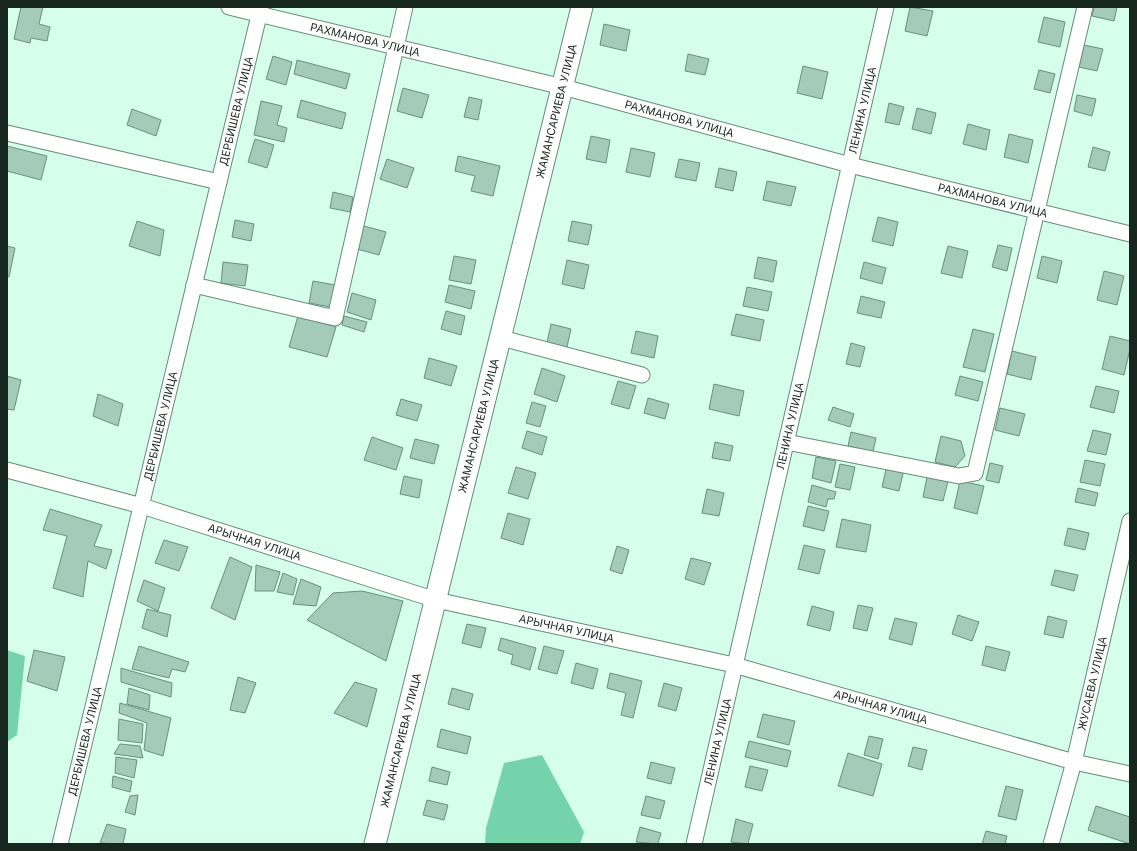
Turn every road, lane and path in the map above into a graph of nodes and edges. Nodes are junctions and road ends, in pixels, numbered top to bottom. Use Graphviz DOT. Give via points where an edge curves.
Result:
graph roads {
  1 [pos="229,7"];
  2 [pos="405,7"];
  3 [pos="582,7"];
  4 [pos="886,7"];
  5 [pos="1085,7"];
  6 [pos="260,11"];
  7 [pos="396,48"];
  8 [pos="563,87"];
  9 [pos="7,133"];
  10 [pos="850,165"];
  11 [pos="219,182"];
  12 [pos="1038,211"];
  13 [pos="1130,234"];
  14 [pos="194,285"];
  15 [pos="501,338"];
  16 [pos="642,375"];
  17 [pos="786,442"];
  18 [pos="7,470"];
  19 [pos="142,506"];
  20 [pos="1130,521"];
  21 [pos="436,600"];
  22 [pos="734,665"];
  23 [pos="1074,762"];
  24 [pos="1130,774"];
  25 [pos="60,844"];
  26 [pos="375,844"];
  27 [pos="694,844"];
  28 [pos="1051,844"];
  1 -- 6 [label="street, РАХМАНОВА УЛИЦА"];
  2 -- 7 [label="street"];
  3 -- 8 [label="street, ЖАМАНСАРИЕВА УЛИЦА"];
  4 -- 10 [label="street, ЛЕНИНА УЛИЦА"];
  5 -- 12 [label="street"];
  6 -- 7 [label="street, РАХМАНОВА УЛИЦА"];
  6 -- 11 [label="street, ДЕРБИШЕВА УЛИЦА"];
  7 -- 8 [label="street, РАХМАНОВА УЛИЦА"];
  7 -- 14 [label="street" via="335,318"];
  8 -- 10 [label="street, РАХМАНОВА УЛИЦА"];
  8 -- 15 [label="street, ЖАМАНСАРИЕВА УЛИЦА"];
  9 -- 11 [label="street"];
  10 -- 12 [label="street, РАХМАНОВА УЛИЦА"];
  10 -- 17 [label="street, ЛЕНИНА УЛИЦА"];
  11 -- 14 [label="street, ДЕРБИШЕВА УЛИЦА"];
  12 -- 13 [label="street, РАХМАНОВА УЛИЦА"];
  12 -- 17 [label="street" via="1027,248 975,473 959,476"];
  14 -- 19 [label="street, ДЕРБИШЕВА УЛИЦА"];
  15 -- 16 [label="street"];
  15 -- 21 [label="street, ЖАМАНСАРИЕВА УЛИЦА"];
  17 -- 22 [label="street, ЛЕНИНА УЛИЦА"];
  18 -- 19 [label="street, АРЫЧНАЯ УЛИЦА"];
  19 -- 21 [label="street, АРЫЧНАЯ УЛИЦА"];
  19 -- 25 [label="street, ДЕРБИШЕВА УЛИЦА"];
  20 -- 23 [label="street, ЖУСАЕВА УЛИЦА"];
  21 -- 22 [label="street, АРЫЧНАЯ УЛИЦА"];
  21 -- 26 [label="street, ЖАМАНСАРИЕВА УЛИЦА"];
  22 -- 23 [label="street, АРЫЧНАЯ УЛИЦА"];
  22 -- 27 [label="street, ЛЕНИНА УЛИЦА"];
  23 -- 24 [label="street, АРЫЧНАЯ УЛИЦА"];
  23 -- 28 [label="street, ЖУСАЕВА УЛИЦА"];
}
